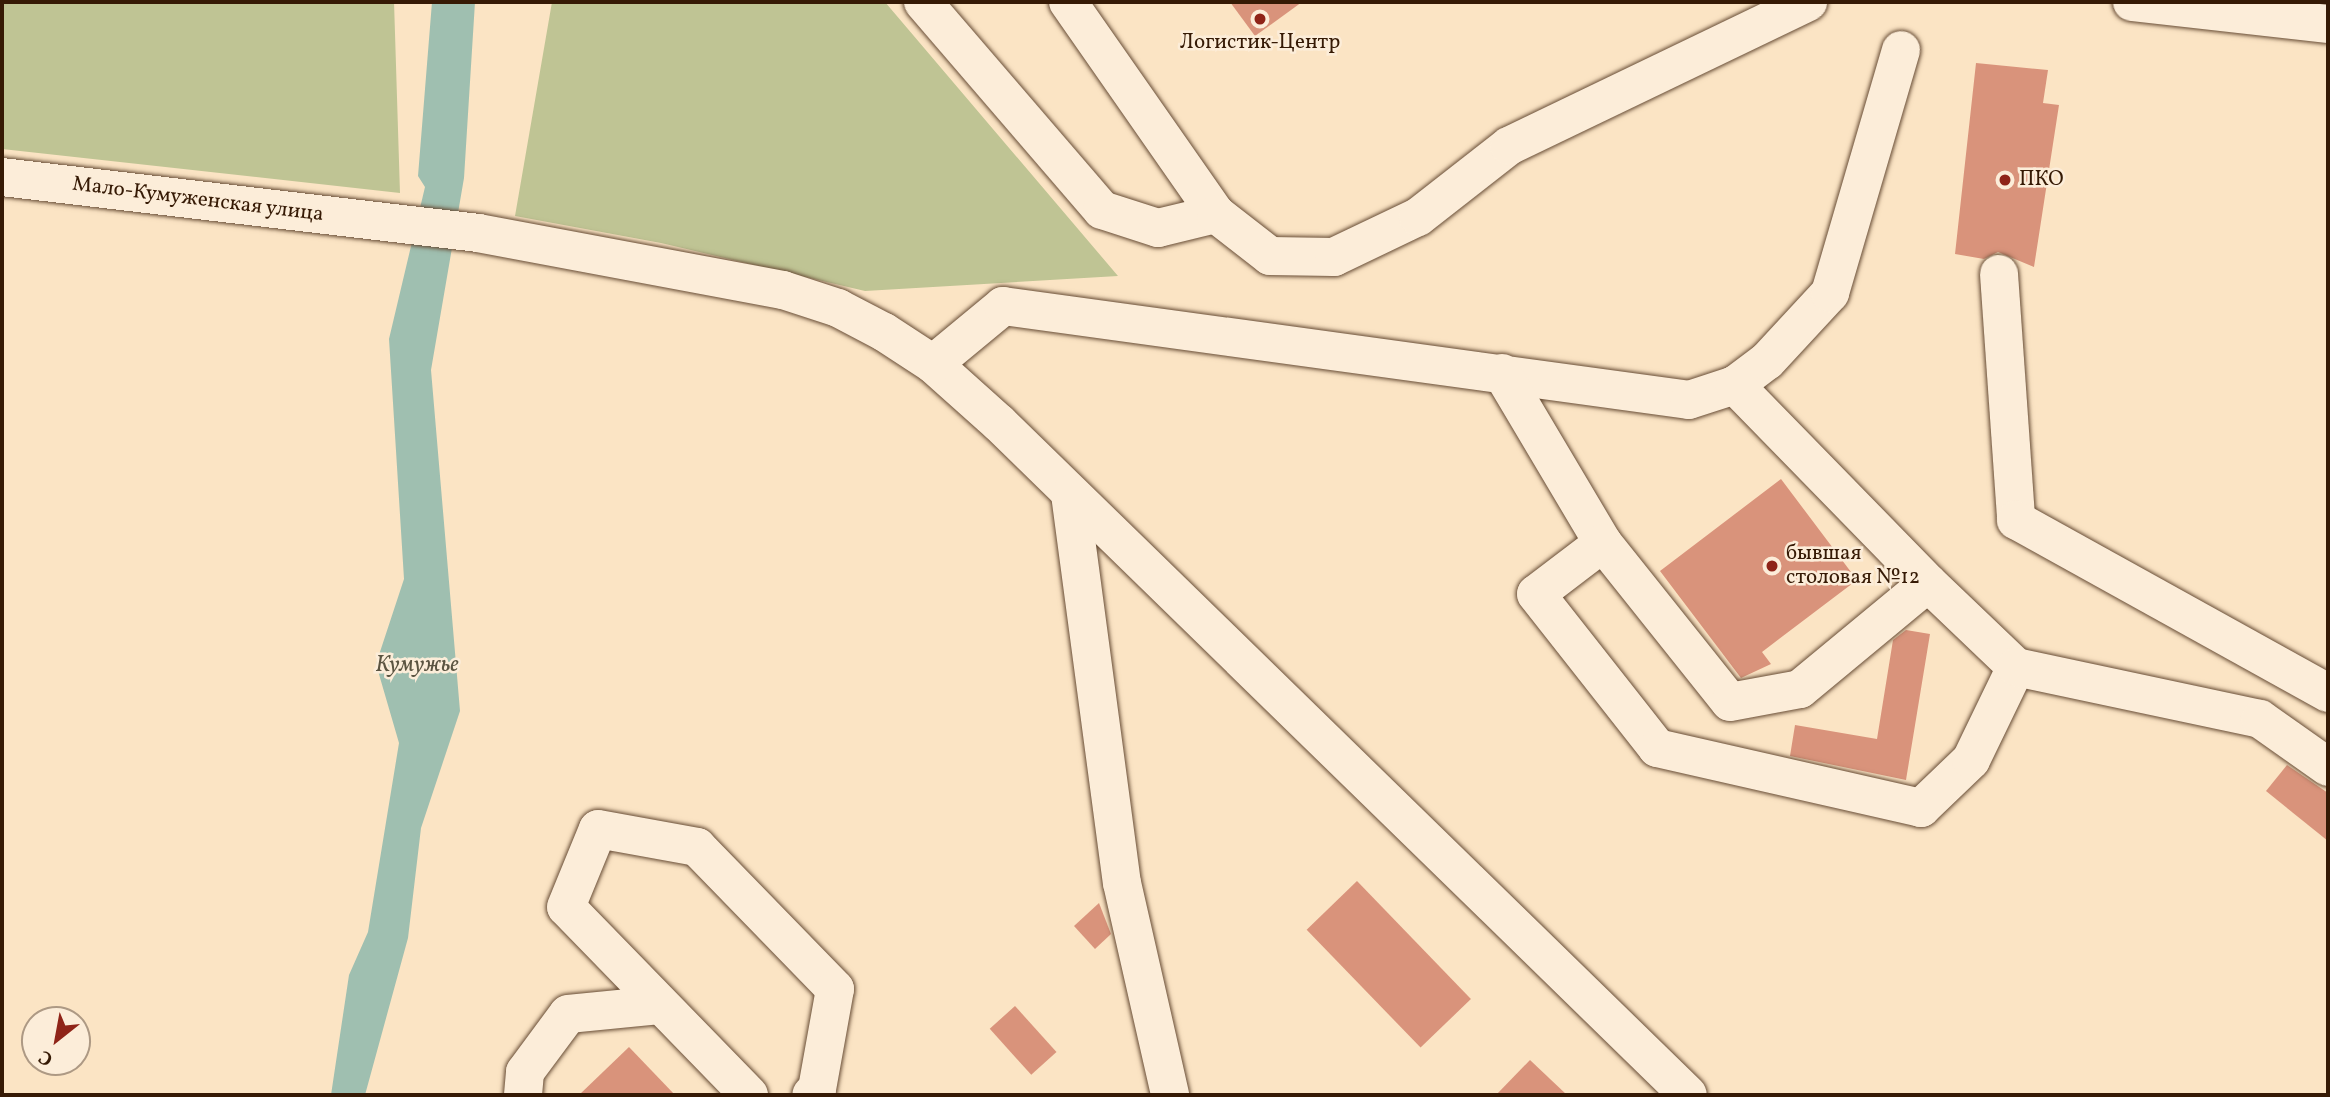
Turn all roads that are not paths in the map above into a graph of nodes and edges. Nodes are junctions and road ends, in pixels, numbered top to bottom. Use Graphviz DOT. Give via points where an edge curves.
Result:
graph roads {
  1 [pos="923,2"];
  2 [pos="1068,2"];
  3 [pos="1808,2"];
  4 [pos="2143,2"];
  5 [pos="2328,24"];
  6 [pos="1901,50"];
  7 [pos="2,177"];
  8 [pos="1216,214"];
  9 [pos="1999,274"];
  10 [pos="933,364"];
  11 [pos="1502,373"];
  12 [pos="1735,385"];
  13 [pos="1070,494"];
  14 [pos="1603,543"];
  15 [pos="1928,583"];
  16 [pos="2016,667"];
  17 [pos="2328,693"];
  18 [pos="2328,766"];
  19 [pos="660,1005"];
  20 [pos="523,1095"];
  21 [pos="748,1095"];
  22 [pos="811,1095"];
  23 [pos="1170,1095"];
  24 [pos="1688,1095"];
  1 -- 8 [label="lane" via="1102,210 1158,228"];
  2 -- 8 [label="lane"];
  3 -- 8 [label="lane" via="1509,146 1418,217 1334,257 1270,256"];
  4 -- 5 [label="lane"];
  6 -- 12 [label="lane" via="1830,293 1767,361"];
  7 -- 10 [label="lane, Мало-Кумуженская улица" via="478,233 783,290 838,308"];
  9 -- 17 [label="lane" via="2016,520"];
  10 -- 11 [label="lane" via="1003,306"];
  10 -- 13 [label="lane, Мало-Кумуженская улица"];
  11 -- 12 [label="lane" via="1689,400"];
  11 -- 14 [label="lane"];
  12 -- 15 [label="lane"];
  13 -- 23 [label="lane" via="1122,883"];
  13 -- 24 [label="lane, Мало-Кумуженская улица"];
  14 -- 15 [label="lane" via="1730,702 1800,689"];
  14 -- 16 [label="lane" via="1536,594 1657,748 1921,808 1971,760"];
  15 -- 16 [label="lane"];
  16 -- 18 [label="lane" via="2260,719"];
  19 -- 20 [label="lane" via="568,1014 524,1072"];
  19 -- 21 [label="lane"];
  19 -- 22 [label="lane" via="566,907 598,829 697,847 835,989 817,1089"];
}
